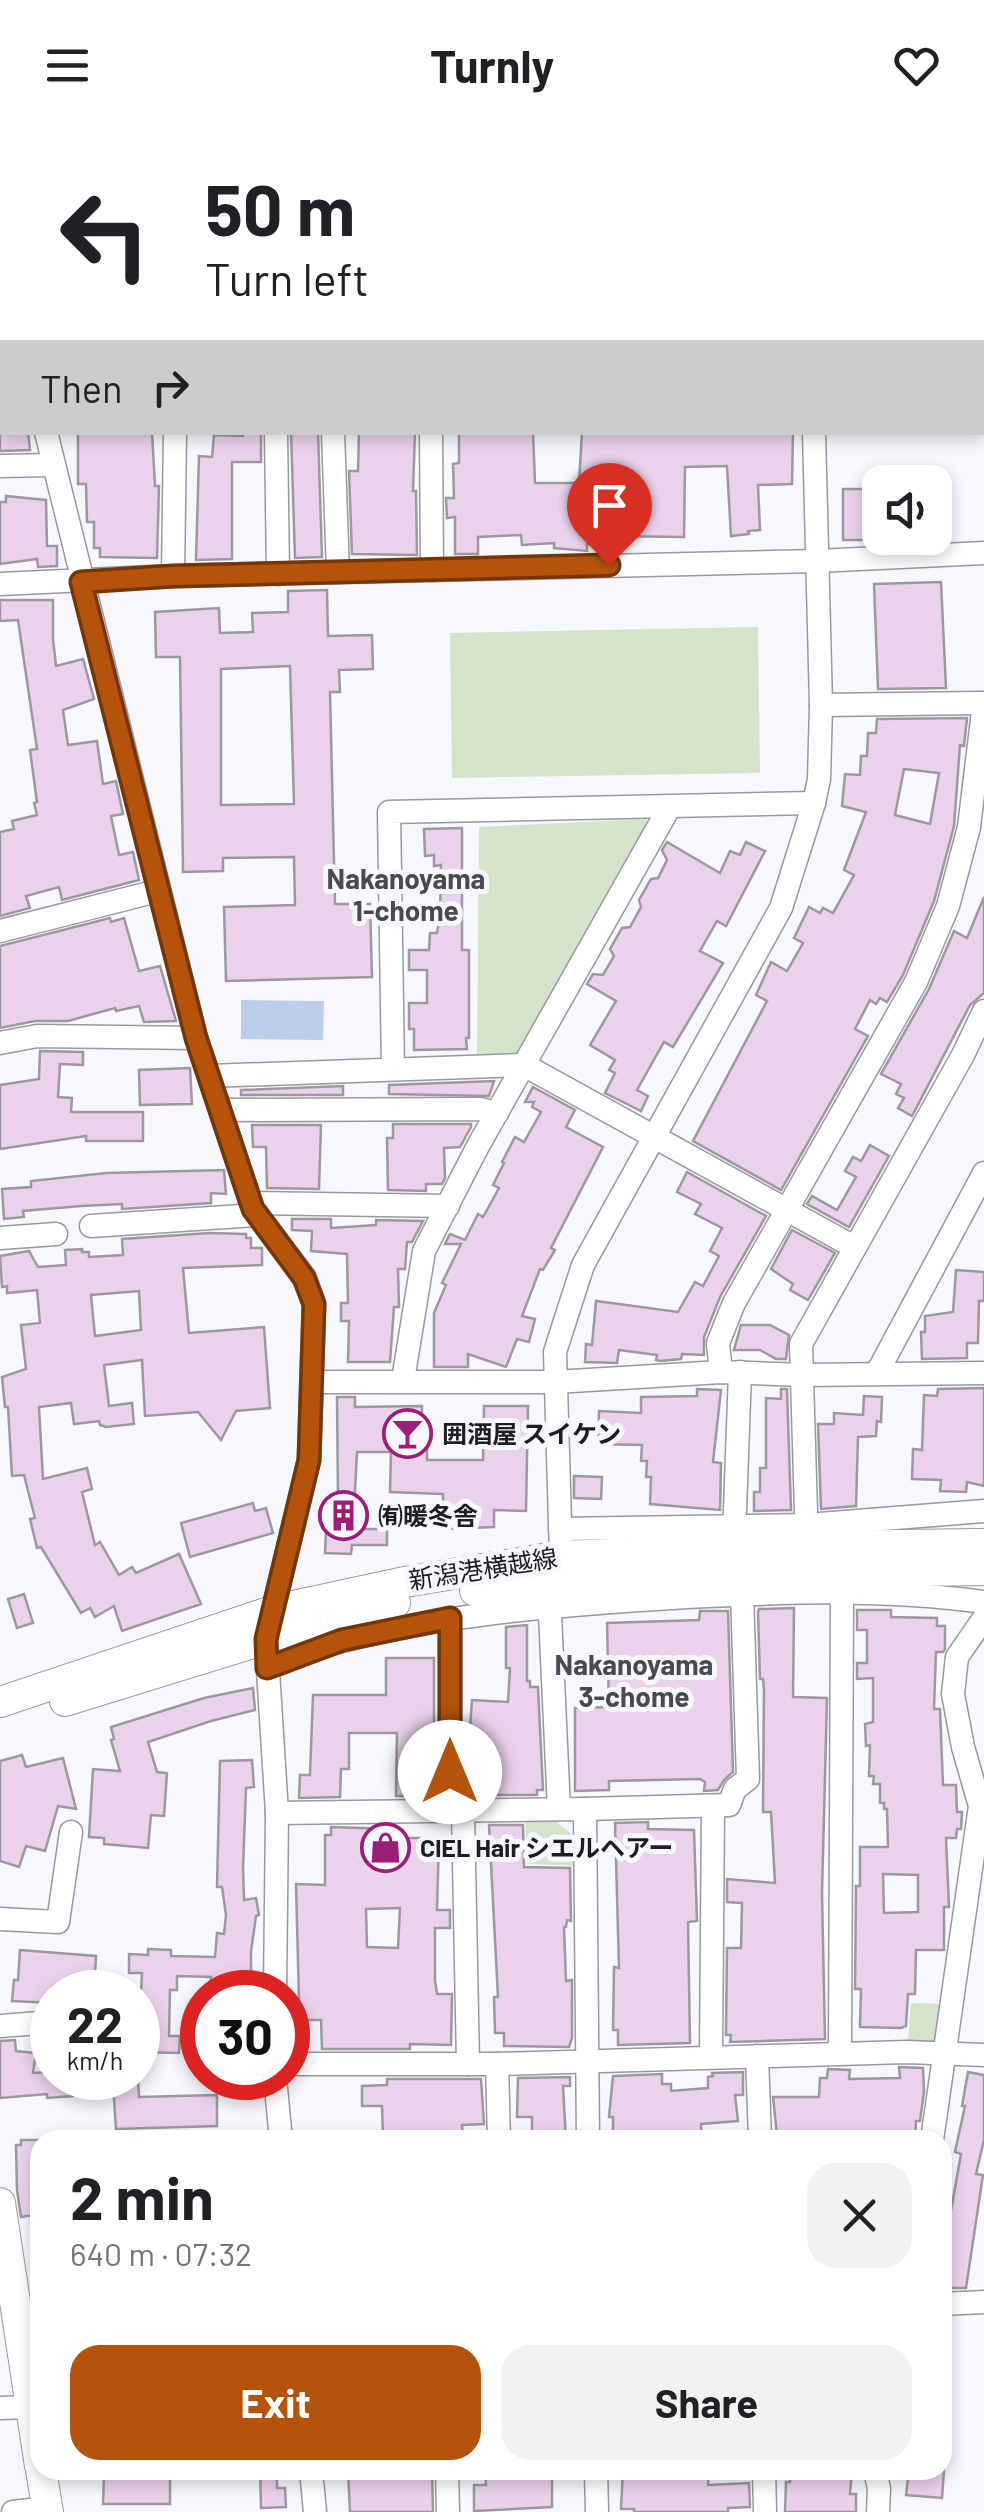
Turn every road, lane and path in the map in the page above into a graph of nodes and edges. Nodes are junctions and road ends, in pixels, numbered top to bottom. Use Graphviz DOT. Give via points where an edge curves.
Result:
graph roads {
  1 [pos="47,435"];
  2 [pos="175,435"];
  3 [pos="276,435"];
  4 [pos="333,435"];
  5 [pos="431,435"];
  6 [pos="814,435"];
  7 [pos="52,464"];
  8 [pos="0,466"];
  9 [pos="984,554"];
  10 [pos="817,561"];
  11 [pos="432,570"];
  12 [pos="338,572"];
  13 [pos="278,574"];
  14 [pos="173,576"];
  15 [pos="81,582"];
  16 [pos="0,584"];
  17 [pos="983,703"];
  18 [pos="821,706"];
  19 [pos="814,803"];
  20 [pos="669,808"];
  21 [pos="157,891"];
  22 [pos="0,932"];
  23 [pos="984,1011"];
  24 [pos="196,1038"];
  25 [pos="0,1044"];
  26 [pos="524,1066"];
  27 [pos="394,1069"];
  28 [pos="209,1076"];
  29 [pos="222,1110"];
  30 [pos="497,1113"];
  31 [pos="652,1135"];
  32 [pos="984,1173"];
  33 [pos="448,1206"];
  34 [pos="254,1209"];
  35 [pos="789,1210"];
  36 [pos="91,1226"];
  37 [pos="56,1234"];
  38 [pos="0,1238"];
  39 [pos="854,1247"];
  40 [pos="730,1372"];
  41 [pos="878,1373"];
  42 [pos="984,1373"];
  43 [pos="804,1375"];
  44 [pos="403,1380"];
  45 [pos="312,1382"];
  46 [pos="555,1382"];
  47 [pos="984,1511"];
  48 [pos="807,1535"];
  49 [pos="734,1536"];
  50 [pos="984,1544"];
  51 [pos="555,1567"];
  52 [pos="984,1570"];
  53 [pos="842,1592"];
  54 [pos="742,1594"];
  55 [pos="984,1602"];
  56 [pos="450,1618"];
  57 [pos="984,1618"];
  58 [pos="269,1639"];
  59 [pos="0,1702"];
  60 [pos="0,1721"];
  61 [pos="713,1806"];
  62 [pos="559,1809"];
  63 [pos="585,1809"];
  64 [pos="456,1811"];
  65 [pos="277,1814"];
  66 [pos="72,1832"];
  67 [pos="0,1919"];
  68 [pos="275,1970"];
  69 [pos="30,2024"];
  70 [pos="0,2026"];
  71 [pos="840,2054"];
  72 [pos="947,2054"];
  73 [pos="711,2055"];
  74 [pos="984,2055"];
  75 [pos="757,2056"];
  76 [pos="586,2060"];
  77 [pos="310,2064"];
  78 [pos="468,2064"];
  79 [pos="496,2064"];
  80 [pos="277,2100"];
  81 [pos="280,2130"];
  82 [pos="499,2130"];
  83 [pos="588,2130"];
  84 [pos="760,2130"];
  85 [pos="934,2130"];
  86 [pos="0,2203"];
  87 [pos="984,2302"];
  88 [pos="952,2304"];
  89 [pos="30,2347"];
  90 [pos="15,2408"];
  91 [pos="30,2444"];
  92 [pos="42,2480"];
  93 [pos="312,2480"];
  94 [pos="447,2480"];
  95 [pos="596,2480"];
  96 [pos="764,2480"];
  97 [pos="878,2480"];
  98 [pos="47,2510"];
  99 [pos="13,2512"];
  100 [pos="315,2512"];
  101 [pos="448,2512"];
  102 [pos="597,2512"];
  103 [pos="765,2512"];
  104 [pos="878,2512"];
  1 -- 7 [label="street"];
  2 -- 14 [label="street"];
  3 -- 13 [label="street"];
  4 -- 12 [label="street"];
  5 -- 11 [label="street"];
  6 -- 10 [label="street"];
  7 -- 8 [label="street"];
  7 -- 15 [label="street"];
  9 -- 10 [label="street"];
  10 -- 11 [label="street"];
  10 -- 18 [label="street"];
  11 -- 12 [label="street"];
  12 -- 13 [label="street"];
  13 -- 14 [label="street"];
  14 -- 15 [label="street"];
  15 -- 16 [label="street"];
  15 -- 21 [label="street"];
  17 -- 18 [label="street"];
  17 -- 35 [label="street" via="969,827 948,906 916,982"];
  18 -- 19 [label="street"];
  19 -- 20 [label="street"];
  19 -- 31 [label="street" via="781,908"];
  20 -- 26 [label="street"];
  20 -- 27 [label="street" via="389,812"];
  21 -- 22 [label="street"];
  21 -- 24 [label="street"];
  23 -- 39 [label="street"];
  24 -- 25 [label="street" via="37,1036"];
  24 -- 28 [label="street"];
  26 -- 27 [label="street"];
  26 -- 30 [label="street"];
  26 -- 31 [label="street"];
  27 -- 28 [label="street"];
  28 -- 29 [label="street"];
  29 -- 30 [label="street"];
  29 -- 34 [label="street"];
  30 -- 33 [label="street"];
  31 -- 35 [label="street"];
  31 -- 46 [label="street" via="583,1265 555,1352"];
  32 -- 41 [label="street"];
  33 -- 34 [label="street"];
  33 -- 44 [label="street" via="424,1251"];
  34 -- 36 [label="street"];
  34 -- 45 [label="street" via="310,1288"];
  35 -- 39 [label="street"];
  35 -- 40 [label="street" via="734,1303 718,1344"];
  37 -- 38 [label="street"];
  39 -- 43 [label="street" via="801,1344"];
  40 -- 43 [label="street"];
  40 -- 46 [label="street"];
  40 -- 49 [label="street"];
  41 -- 42 [label="street"];
  41 -- 43 [label="street"];
  43 -- 48 [label="street"];
  44 -- 45 [label="street"];
  44 -- 46 [label="street"];
  45 -- 58 [label="street" via="309,1460"];
  46 -- 51 [label="street"];
  47 -- 48 [label="street"];
  48 -- 49 [label="main road, 新潟港横越線"];
  48 -- 50 [label="main road, 新潟港横越線"];
  49 -- 51 [label="main road, 新潟港横越線"];
  51 -- 52 [label="main road, 新潟港横越線"];
  51 -- 54 [label="street"];
  51 -- 56 [label="street"];
  51 -- 58 [label="main road, 新潟港横越線" via="405,1582"];
  51 -- 62 [label="street"];
  53 -- 54 [label="street"];
  53 -- 55 [label="street" via="916,1592"];
  53 -- 71 [label="street"];
  54 -- 61 [label="street" via="748,1779 729,1805"];
  56 -- 58 [label="street" via="342,1640"];
  56 -- 64 [label="street"];
  57 -- 72 [label="street" via="957,1656 953,1694 980,1806"];
  58 -- 59 [label="main road, 新潟港横越線"];
  58 -- 60 [label="main road, 新潟港横越線"];
  58 -- 65 [label="street"];
  61 -- 63 [label="street"];
  61 -- 73 [label="street"];
  62 -- 63 [label="street"];
  62 -- 64 [label="street"];
  63 -- 76 [label="street"];
  64 -- 65 [label="street"];
  64 -- 78 [label="street"];
  65 -- 68 [label="street"];
  66 -- 67 [label="street" via="58,1922"];
  69 -- 70 [label="street"];
  71 -- 72 [label="street"];
  71 -- 75 [label="street"];
  72 -- 74 [label="street"];
  72 -- 85 [label="street"];
  73 -- 75 [label="street"];
  73 -- 76 [label="street"];
  75 -- 84 [label="street"];
  76 -- 79 [label="street"];
  76 -- 83 [label="street"];
  77 -- 78 [label="street"];
  78 -- 79 [label="street"];
  79 -- 82 [label="street"];
  80 -- 81 [label="street"];
  86 -- 89 [label="main road"];
  87 -- 88 [label="street"];
  89 -- 90 [label="main road"];
  90 -- 91 [label="main road"];
  92 -- 98 [label="main road"];
  93 -- 100 [label="street"];
  94 -- 101 [label="street"];
  95 -- 102 [label="street"];
  96 -- 103 [label="street"];
  97 -- 104 [label="street"];
  98 -- 99 [label="street"];
}
